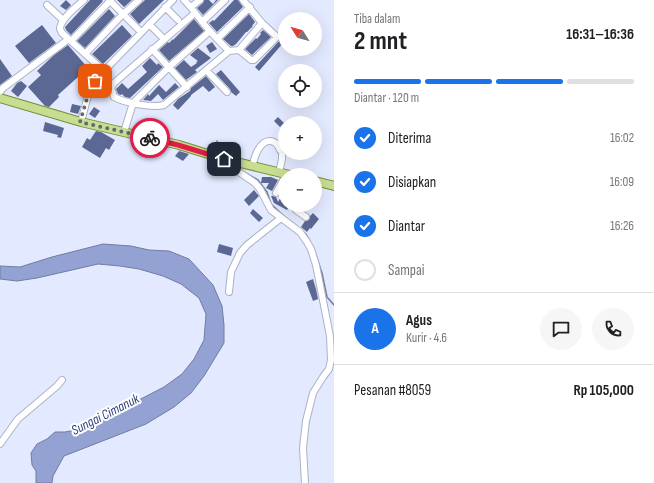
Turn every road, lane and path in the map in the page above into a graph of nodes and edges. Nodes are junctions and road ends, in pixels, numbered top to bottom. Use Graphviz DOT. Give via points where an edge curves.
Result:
graph roads {
  1 [pos="110,0"];
  2 [pos="139,0"];
  3 [pos="173,0"];
  4 [pos="184,0"];
  5 [pos="200,0"];
  6 [pos="225,0"];
  7 [pos="243,0"];
  8 [pos="80,1"];
  9 [pos="47,5"];
  10 [pos="165,7"];
  11 [pos="250,7"];
  12 [pos="193,10"];
  13 [pos="124,14"];
  14 [pos="63,20"];
  15 [pos="178,20"];
  16 [pos="202,22"];
  17 [pos="262,23"];
  18 [pos="149,24"];
  19 [pos="210,31"];
  20 [pos="141,32"];
  21 [pos="161,36"];
  22 [pos="217,39"];
  23 [pos="68,41"];
  24 [pos="152,49"];
  25 [pos="239,50"];
  26 [pos="229,51"];
  27 [pos="86,54"];
  28 [pos="169,67"];
  29 [pos="206,70"];
  30 [pos="104,71"];
  31 [pos="187,87"];
  32 [pos="0,92"];
  33 [pos="227,92"];
  34 [pos="0,98"];
  35 [pos="133,103"];
  36 [pos="80,122"];
  37 [pos="124,132"];
  38 [pos="224,159"];
  39 [pos="252,166"];
  40 [pos="284,168"];
  41 [pos="278,175"];
  42 [pos="322,183"];
  43 [pos="334,186"];
  44 [pos="278,189"];
  45 [pos="276,193"];
  46 [pos="299,212"];
  47 [pos="306,217"];
  48 [pos="281,218"];
  49 [pos="229,292"];
  50 [pos="62,380"];
  51 [pos="0,444"];
  52 [pos="305,483"];
  1 -- 13 [label="street"];
  1 -- 23 [label="street"];
  2 -- 13 [label="street"];
  3 -- 10 [label="street"];
  4 -- 12 [label="street"];
  5 -- 12 [label="street"];
  6 -- 16 [label="street"];
  7 -- 11 [label="street"];
  8 -- 14 [label="street"];
  9 -- 14 [label="street"];
  10 -- 15 [label="street"];
  10 -- 18 [label="street"];
  11 -- 17 [label="street"];
  11 -- 22 [label="street"];
  12 -- 16 [label="street"];
  12 -- 24 [label="street"];
  13 -- 20 [label="street"];
  13 -- 27 [label="street"];
  14 -- 23 [label="street" via="60,29"];
  16 -- 19 [label="street"];
  17 -- 25 [label="street"];
  17 -- 25 [label="street" via="276,35 276,38 254,60"];
  18 -- 20 [label="street"];
  18 -- 21 [label="street"];
  19 -- 22 [label="street"];
  19 -- 28 [label="street"];
  20 -- 30 [label="street"];
  22 -- 26 [label="street"];
  23 -- 27 [label="street"];
  23 -- 32 [label="street"];
  24 -- 28 [label="street"];
  24 -- 35 [label="street" via="112,86 114,97"];
  25 -- 26 [label="street"];
  26 -- 29 [label="street"];
  27 -- 30 [label="street"];
  28 -- 31 [label="street"];
  28 -- 35 [label="street"];
  29 -- 31 [label="street"];
  29 -- 33 [label="street"];
  30 -- 36 [label="street" via="90,88"];
  31 -- 35 [label="street" via="163,105"];
  34 -- 36 [label="main road"];
  35 -- 37 [label="street"];
  36 -- 37 [label="main road"];
  37 -- 38 [label="main road"];
  38 -- 39 [label="main road"];
  38 -- 48 [label="street" via="234,170 255,183 271,210"];
  39 -- 40 [label="street" via="258,150 269,140 278,146"];
  39 -- 41 [label="main road"];
  42 -- 43 [label="main road"];
  44 -- 45 [label="street"];
  46 -- 47 [label="street"];
  48 -- 49 [label="street" via="240,253 231,272"];
  48 -- 52 [label="street" via="300,232 314,254 330,336 329,369 313,393 306,421 303,448"];
  50 -- 51 [label="street" via="18,419"];
}
